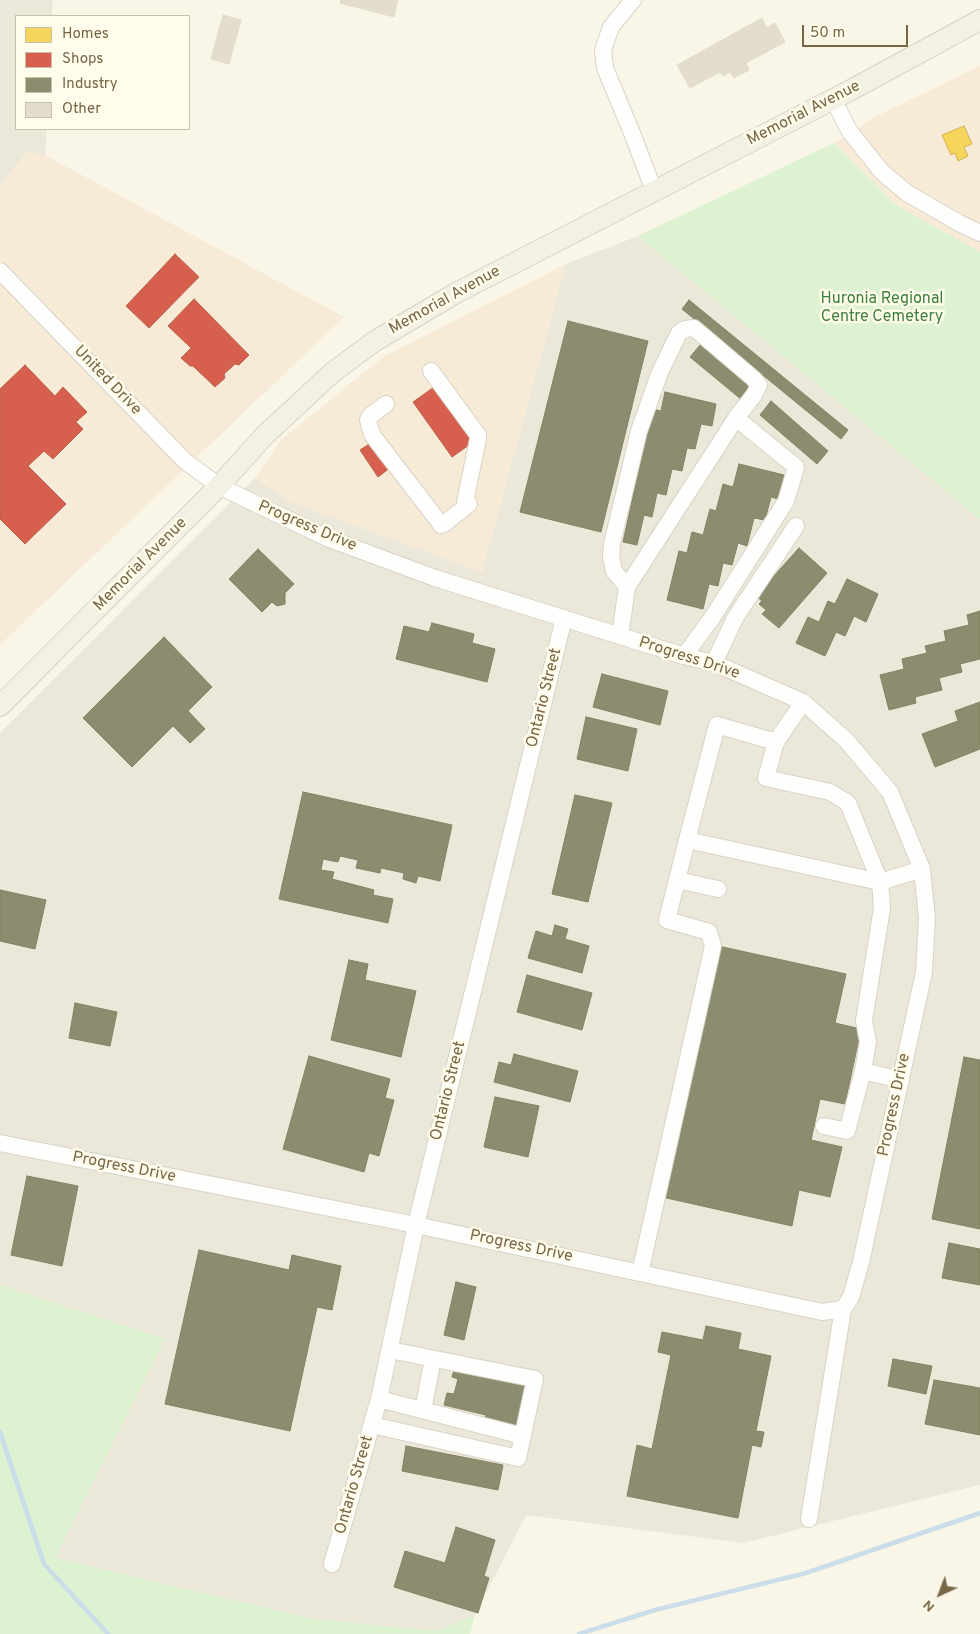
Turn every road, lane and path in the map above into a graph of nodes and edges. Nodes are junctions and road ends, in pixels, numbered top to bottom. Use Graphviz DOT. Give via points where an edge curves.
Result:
graph roads {
  1 [pos="633,0"];
  2 [pos="980,20"];
  3 [pos="833,99"];
  4 [pos="654,191"];
  5 [pos="980,233"];
  6 [pos="0,271"];
  7 [pos="431,371"];
  8 [pos="386,404"];
  9 [pos="736,418"];
  10 [pos="219,486"];
  11 [pos="796,526"];
  12 [pos="627,587"];
  13 [pos="564,618"];
  14 [pos="620,636"];
  15 [pos="684,656"];
  16 [pos="714,663"];
  17 [pos="802,702"];
  18 [pos="0,706"];
  19 [pos="776,742"];
  20 [pos="687,840"];
  21 [pos="922,870"];
  22 [pos="677,880"];
  23 [pos="880,882"];
  24 [pos="718,889"];
  25 [pos="863,1071"];
  26 [pos="901,1080"];
  27 [pos="824,1126"];
  28 [pos="0,1143"];
  29 [pos="416,1225"];
  30 [pos="640,1273"];
  31 [pos="843,1309"];
  32 [pos="390,1350"];
  33 [pos="433,1359"];
  34 [pos="379,1399"];
  35 [pos="423,1410"];
  36 [pos="372,1425"];
  37 [pos="523,1436"];
  38 [pos="809,1519"];
  39 [pos="332,1564"];
  1 -- 4 [label="street" via="611,27 603,50 604,68"];
  2 -- 3 [label="main road, Memorial Avenue"];
  3 -- 4 [label="main road, Memorial Avenue"];
  3 -- 5 [label="street" via="850,132 882,172 907,193"];
  4 -- 10 [label="main road, Memorial Avenue" via="456,293 375,341 308,393"];
  6 -- 10 [label="street, United Drive" via="185,461"];
  7 -- 8 [label="street" via="478,435 467,503 444,524 441,525 374,436 368,420"];
  9 -- 12 [label="street"];
  9 -- 12 [label="street" via="759,385 694,328 679,333 647,405 612,544 614,571"];
  9 -- 15 [label="street" via="796,467 786,501 712,618"];
  10 -- 13 [label="street, Progress Drive" via="327,538 435,578"];
  10 -- 18 [label="main road, Memorial Avenue"];
  11 -- 16 [label="street" via="735,618"];
  12 -- 14 [label="street"];
  13 -- 14 [label="street, Progress Drive"];
  13 -- 29 [label="street, Ontario Street"];
  14 -- 15 [label="street, Progress Drive"];
  15 -- 16 [label="street, Progress Drive"];
  16 -- 17 [label="street, Progress Drive"];
  17 -- 19 [label="street"];
  17 -- 21 [label="street, Progress Drive" via="846,740 890,792"];
  19 -- 20 [label="street" via="717,724"];
  19 -- 23 [label="street" via="766,778 830,792 848,803"];
  20 -- 22 [label="street"];
  20 -- 23 [label="street"];
  21 -- 23 [label="street"];
  21 -- 26 [label="street, Progress Drive" via="927,918 924,972"];
  22 -- 24 [label="street"];
  22 -- 30 [label="street" via="667,920 709,932 713,946"];
  23 -- 25 [label="street" via="882,908 864,1021 868,1042"];
  25 -- 26 [label="street"];
  25 -- 27 [label="street" via="847,1131"];
  26 -- 31 [label="street, Progress Drive" via="861,1262 851,1297"];
  28 -- 29 [label="street, Progress Drive"];
  29 -- 30 [label="street, Progress Drive"];
  29 -- 32 [label="street, Ontario Street"];
  30 -- 31 [label="street, Progress Drive" via="822,1312"];
  31 -- 38 [label="street"];
  32 -- 33 [label="street"];
  32 -- 34 [label="street, Ontario Street"];
  33 -- 35 [label="street"];
  33 -- 37 [label="street" via="535,1379"];
  34 -- 35 [label="street"];
  34 -- 36 [label="street, Ontario Street"];
  35 -- 37 [label="street"];
  36 -- 37 [label="street" via="518,1458"];
  36 -- 39 [label="street, Ontario Street"];
}
